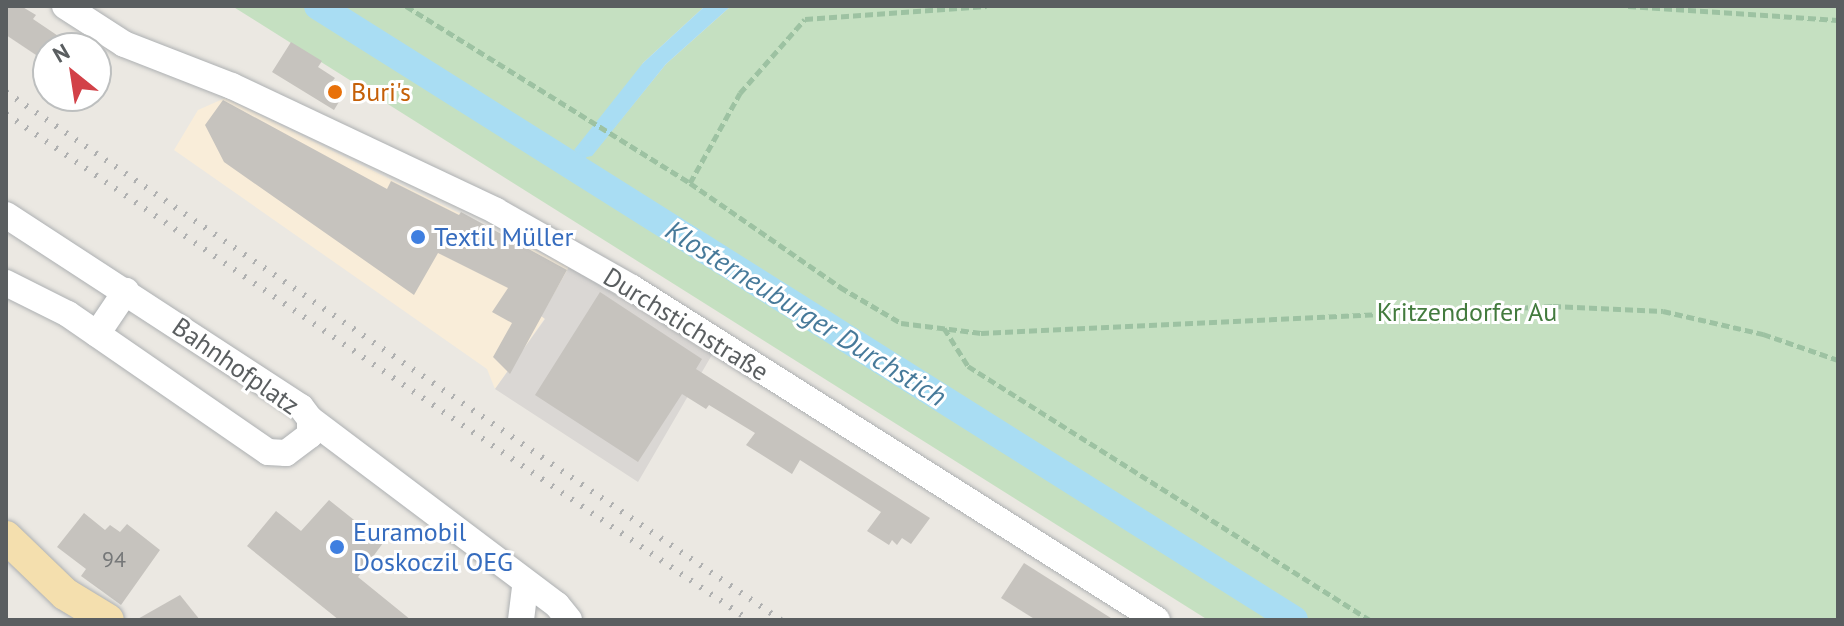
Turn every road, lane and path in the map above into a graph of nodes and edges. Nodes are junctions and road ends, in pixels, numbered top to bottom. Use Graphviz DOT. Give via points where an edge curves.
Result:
graph roads {
  1 [pos="65,6"];
  2 [pos="406,6"];
  3 [pos="987,6"];
  4 [pos="1628,6"];
  5 [pos="1838,20"];
  6 [pos="690,183"];
  7 [pos="6,215"];
  8 [pos="6,283"];
  9 [pos="126,291"];
  10 [pos="944,328"];
  11 [pos="97,334"];
  12 [pos="1838,360"];
  13 [pos="310,419"];
  14 [pos="6,537"];
  15 [pos="526,582"];
  16 [pos="108,620"];
  17 [pos="521,620"];
  18 [pos="569,620"];
  19 [pos="1157,620"];
  20 [pos="1370,620"];
  1 -- 19 [label="street, Durchstichstraße" via="124,44 232,86 509,218 632,288"];
  2 -- 6 [label="path"];
  3 -- 6 [label="path" via="805,19 740,93"];
  4 -- 5 [label="path"];
  6 -- 10 [label="path" via="901,323"];
  7 -- 9 [label="street, Bahnhofplatz"];
  8 -- 11 [label="street, Bahnhofplatz"];
  9 -- 11 [label="street"];
  9 -- 13 [label="street, Bahnhofplatz" via="301,407"];
  10 -- 12 [label="path" via="981,333 1553,306 1663,311 1763,334"];
  10 -- 20 [label="path" via="968,366"];
  11 -- 13 [label="street, Bahnhofplatz" via="268,452 286,453 310,435"];
  13 -- 15 [label="street"];
  14 -- 16 [label="main road" via="65,594"];
  15 -- 17 [label="street"];
  15 -- 18 [label="street"];
}
